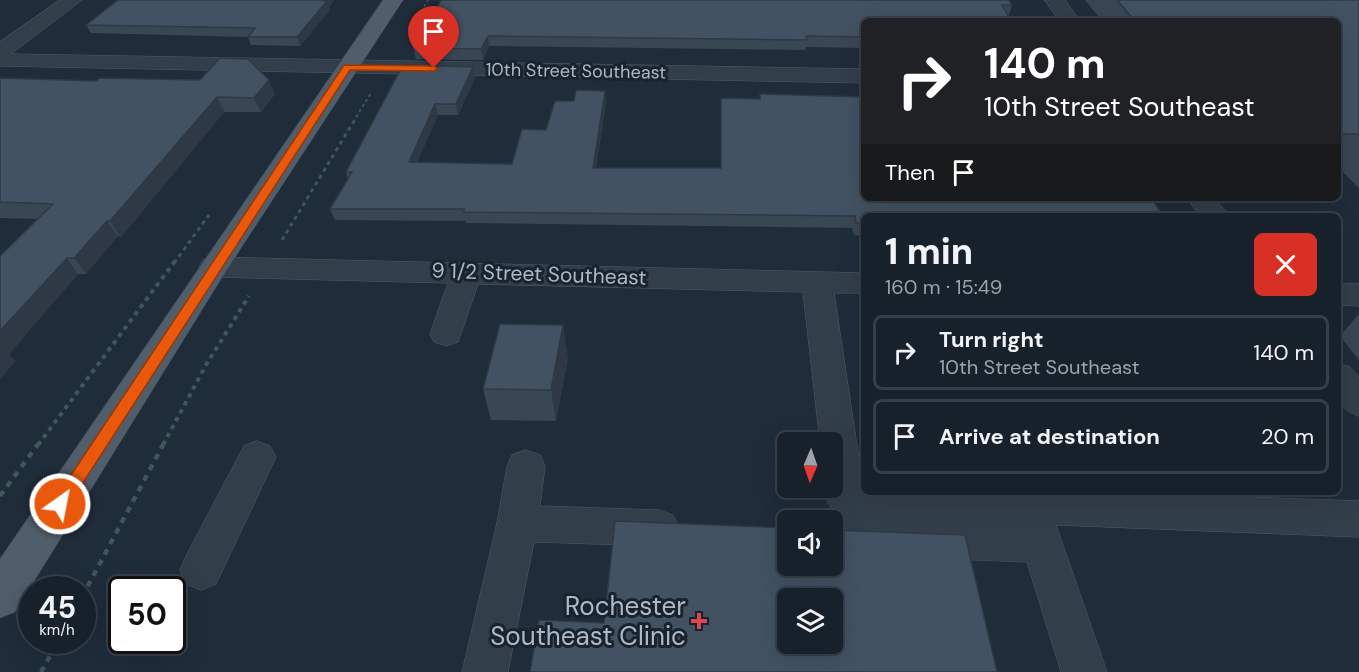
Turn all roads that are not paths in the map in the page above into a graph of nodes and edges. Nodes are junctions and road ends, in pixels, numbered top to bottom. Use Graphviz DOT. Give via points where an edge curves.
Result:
graph roads {
  1 [pos="72,0"];
  2 [pos="393,0"];
  3 [pos="1055,0"];
  4 [pos="1068,18"];
  5 [pos="0,52"];
  6 [pos="0,60"];
  7 [pos="347,67"];
  8 [pos="861,76"];
  9 [pos="214,267"];
  10 [pos="467,272"];
  11 [pos="817,282"];
  12 [pos="861,283"];
  13 [pos="1341,294"];
  14 [pos="1359,295"];
  15 [pos="446,334"];
  16 [pos="1341,380"];
  17 [pos="1359,402"];
  18 [pos="258,457"];
  19 [pos="526,466"];
  20 [pos="1359,519"];
  21 [pos="517,523"];
  22 [pos="1036,525"];
  23 [pos="693,530"];
  24 [pos="843,534"];
  25 [pos="201,570"];
  26 [pos="0,597"];
  27 [pos="485,672"];
  28 [pos="1084,672"];
  1 -- 5 [label="street"];
  2 -- 7 [label="main road"];
  3 -- 4 [label="street"];
  6 -- 7 [label="street, 10th Street Southeast"];
  7 -- 8 [label="street, 10th Street Southeast"];
  7 -- 9 [label="main road"];
  9 -- 10 [label="street, 9 1/2 Street Southeast"];
  9 -- 26 [label="main road"];
  10 -- 11 [label="street, 9 1/2 Street Southeast"];
  10 -- 15 [label="street"];
  11 -- 12 [label="street, 9 1/2 Street Southeast"];
  11 -- 22 [label="street" via="847,500"];
  13 -- 14 [label="street"];
  16 -- 17 [label="street"];
  18 -- 25 [label="street"];
  19 -- 21 [label="street"];
  20 -- 22 [label="street"];
  21 -- 23 [label="street"];
  21 -- 27 [label="street"];
  22 -- 24 [label="street"];
  22 -- 28 [label="street"];
}
